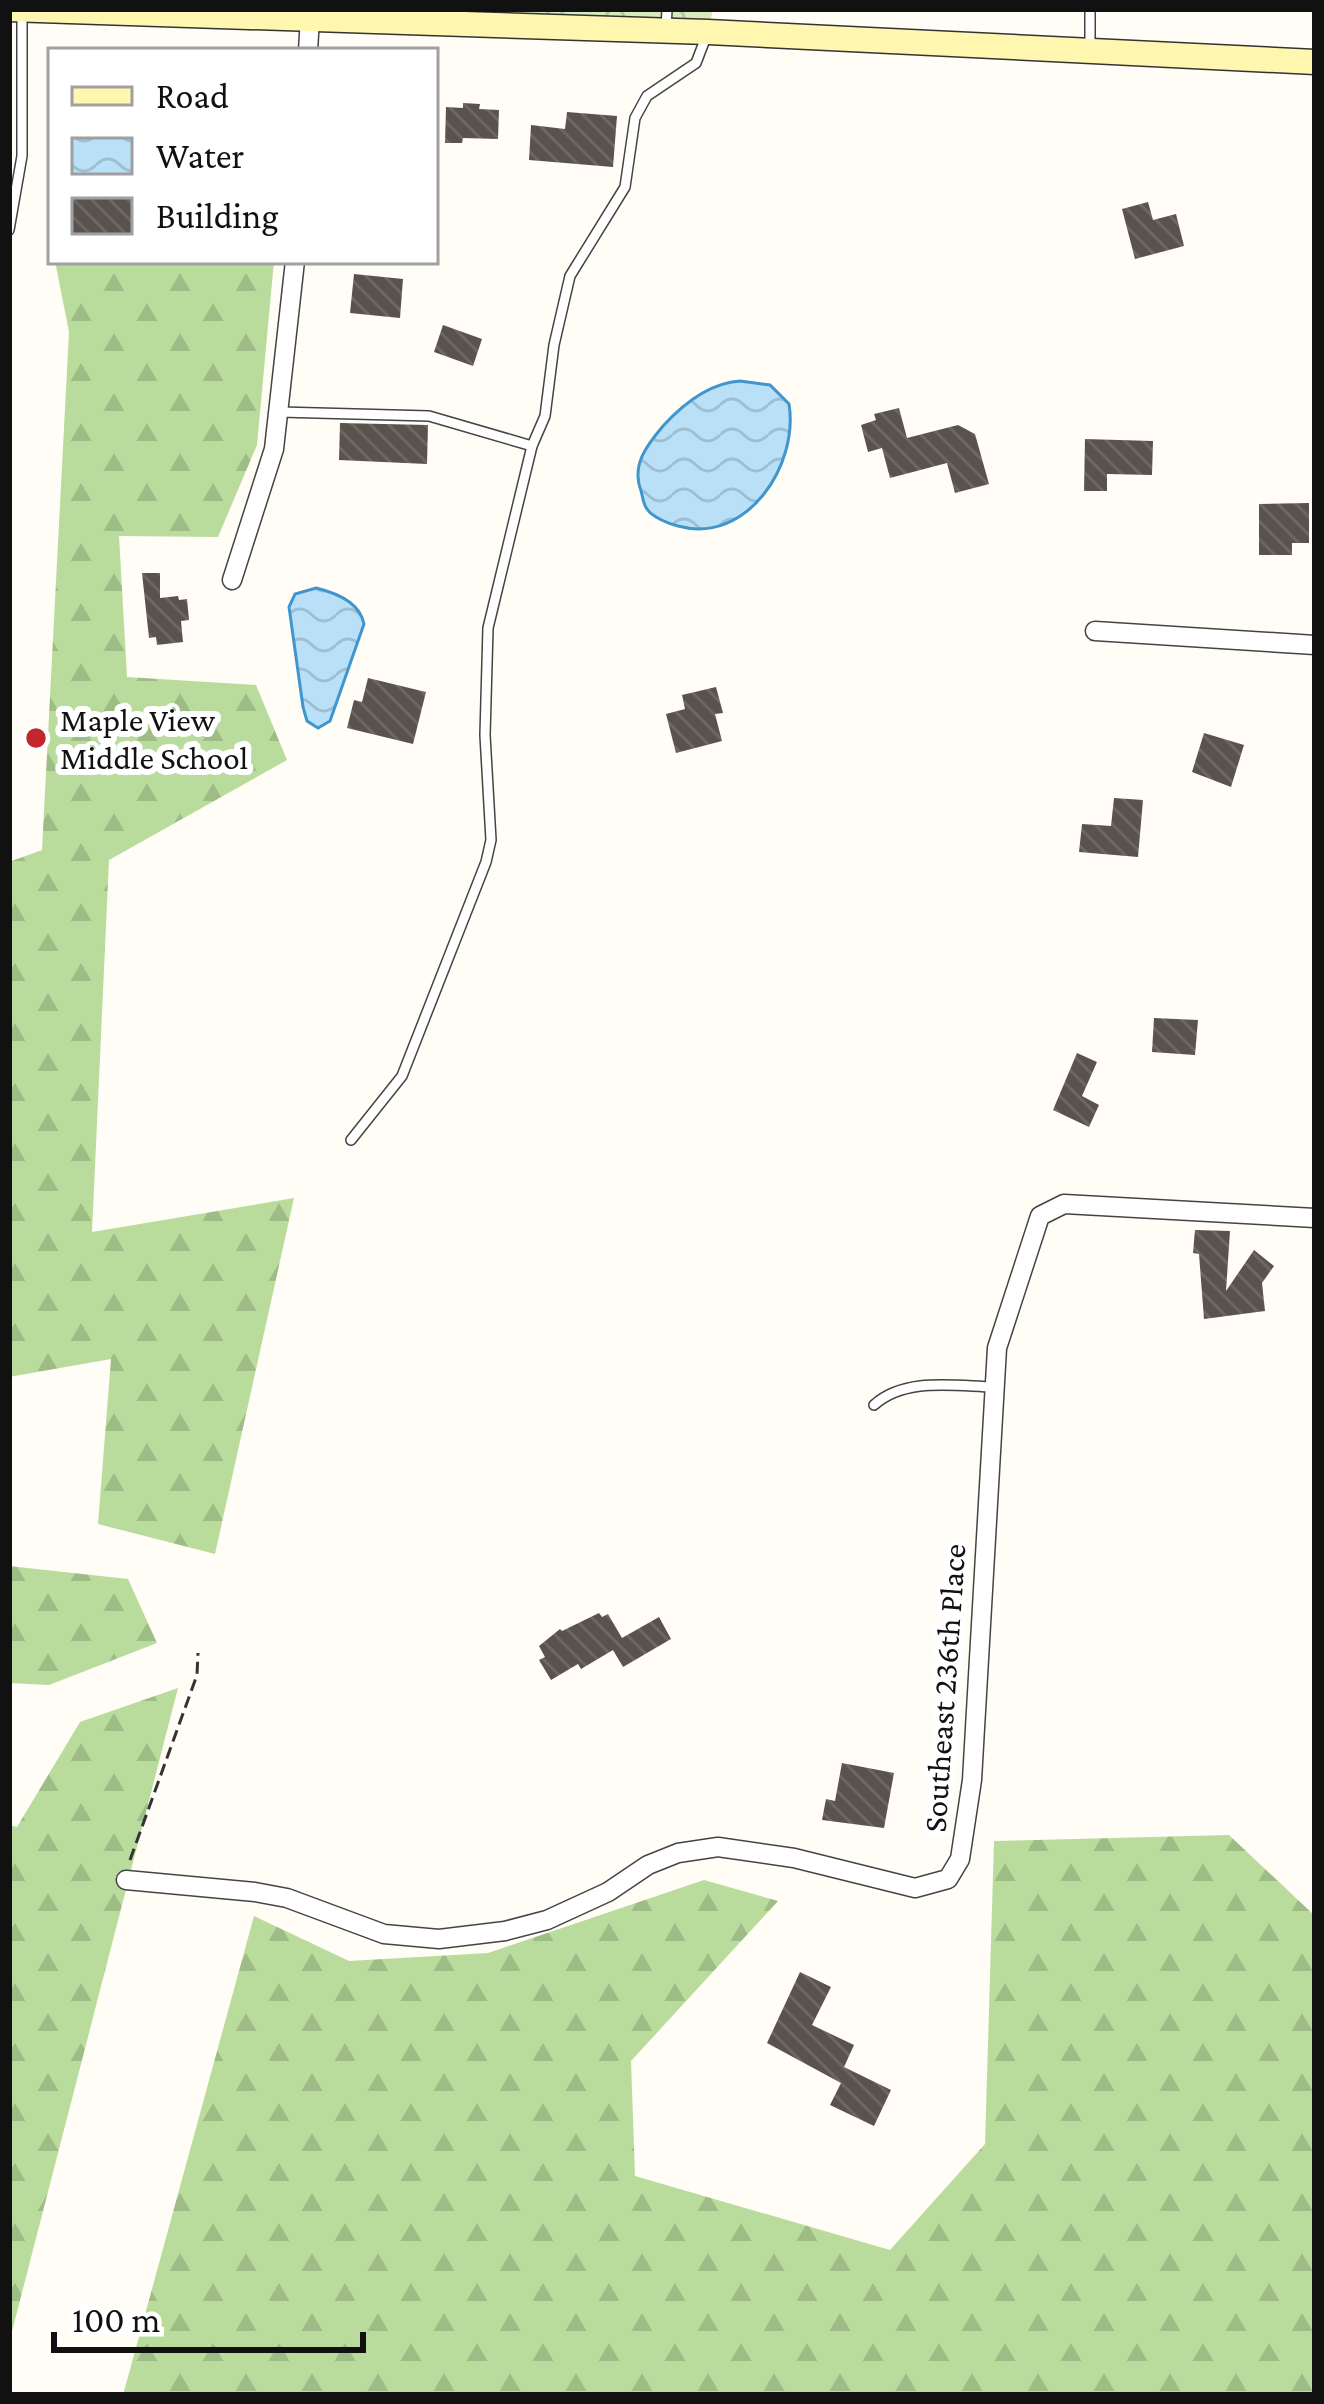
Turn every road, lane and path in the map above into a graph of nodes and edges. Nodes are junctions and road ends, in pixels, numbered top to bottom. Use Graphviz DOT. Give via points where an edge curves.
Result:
graph roads {
  1 [pos="9,9"];
  2 [pos="1090,9"];
  3 [pos="22,10"];
  4 [pos="310,17"];
  5 [pos="667,20"];
  6 [pos="708,32"];
  7 [pos="308,48"];
  8 [pos="1090,52"];
  9 [pos="1315,62"];
  10 [pos="9,230"];
  11 [pos="295,264"];
  12 [pos="280,412"];
  13 [pos="532,446"];
  14 [pos="232,580"];
  15 [pos="1095,631"];
  16 [pos="1315,645"];
  17 [pos="351,1140"];
  18 [pos="1315,1218"];
  19 [pos="993,1387"];
  20 [pos="874,1405"];
  21 [pos="198,1653"];
  22 [pos="126,1880"];
  1 -- 3 [label="main road"];
  2 -- 8 [label="lane"];
  3 -- 4 [label="main road"];
  3 -- 10 [label="lane" via="22,156"];
  4 -- 5 [label="main road"];
  4 -- 7 [label="street"];
  5 -- 6 [label="main road"];
  6 -- 8 [label="main road"];
  6 -- 13 [label="lane" via="696,64 647,96 635,118 626,187 570,276 545,416"];
  8 -- 9 [label="main road"];
  11 -- 12 [label="street"];
  12 -- 13 [label="lane" via="429,416"];
  12 -- 14 [label="street"];
  13 -- 17 [label="lane" via="488,628 486,862 402,1076"];
  15 -- 16 [label="street"];
  18 -- 19 [label="street, Southeast 236th Place" via="1051,1209 1040,1216 1018,1282"];
  19 -- 20 [label="lane" via="897,1390"];
  19 -- 22 [label="street, Southeast 236th Place" via="973,1780 960,1859 948,1879 915,1888 718,1847 648,1864 548,1920 439,1939 384,1934 287,1898"];
  21 -- 22 [label="path"];
}
